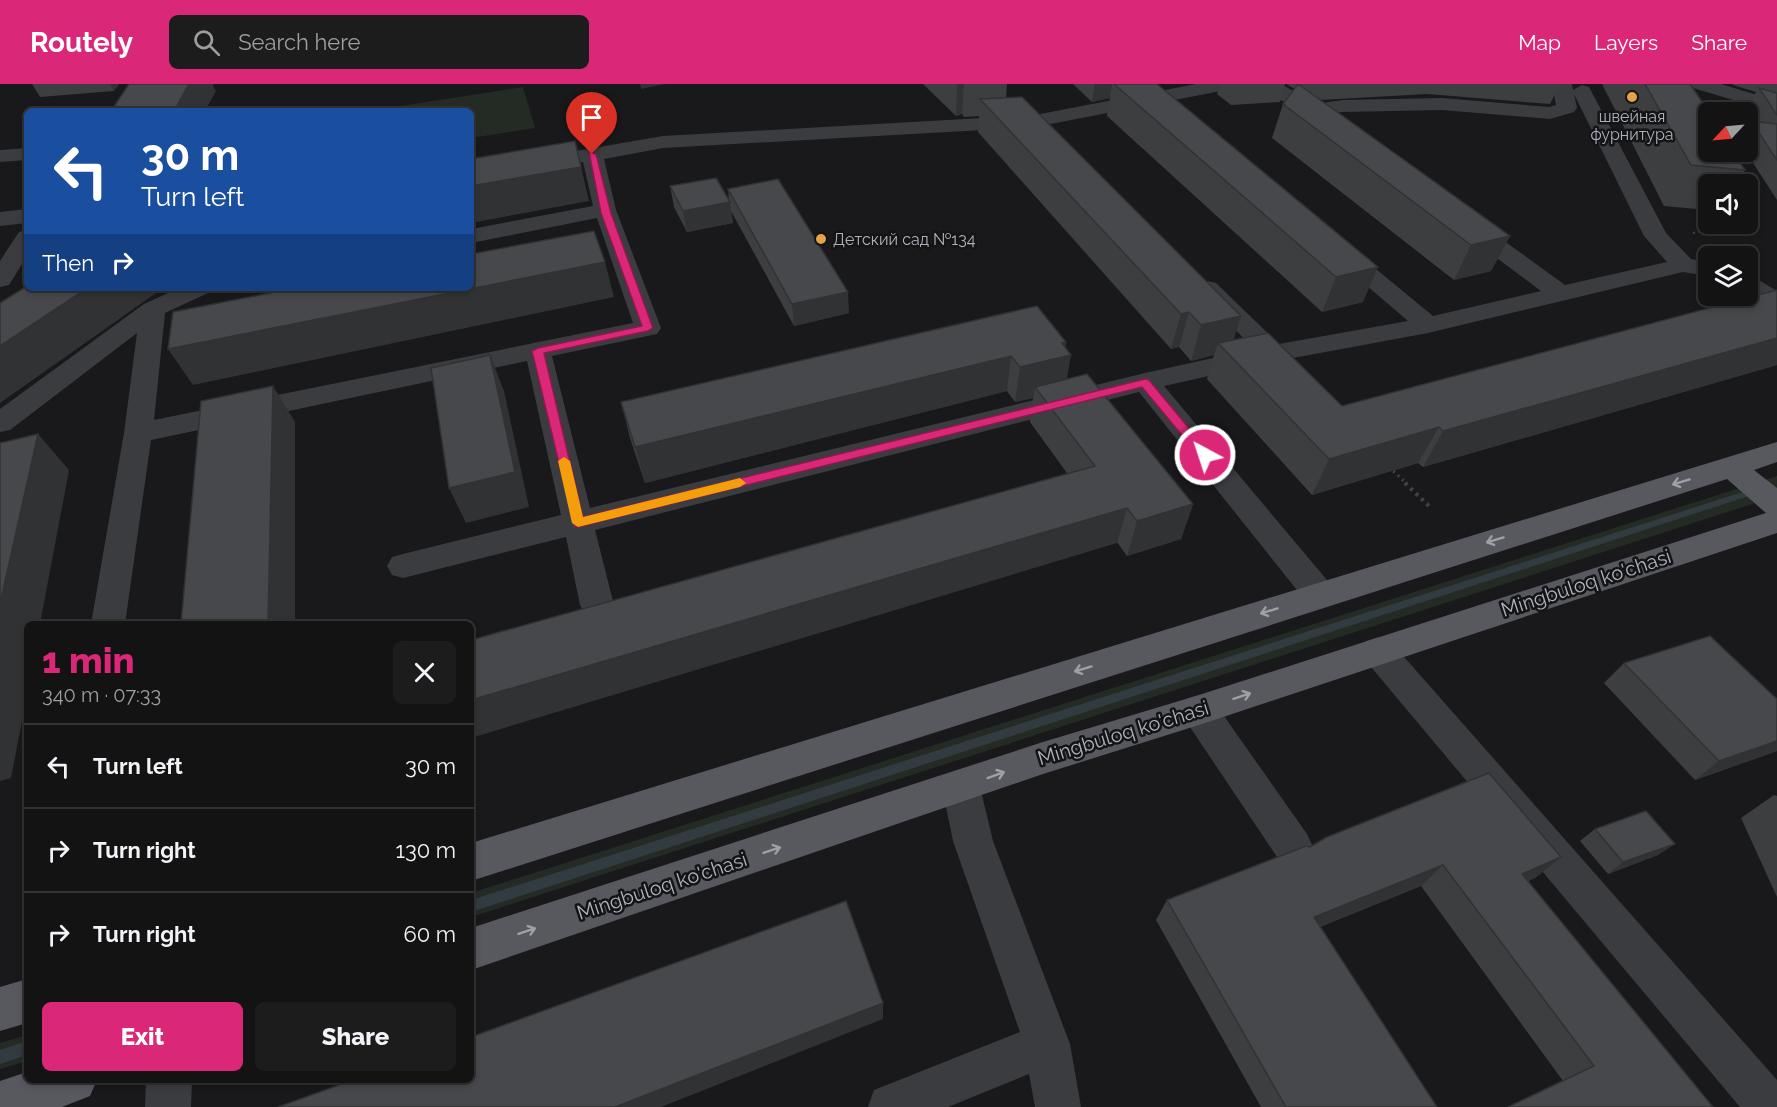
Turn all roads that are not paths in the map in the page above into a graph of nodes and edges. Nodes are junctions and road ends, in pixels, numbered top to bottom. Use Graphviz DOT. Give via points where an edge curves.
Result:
graph roads {
  1 [pos="1226,84"];
  2 [pos="1267,84"];
  3 [pos="1695,84"];
  4 [pos="1701,84"];
  5 [pos="1572,88"];
  6 [pos="1777,107"];
  7 [pos="1313,111"];
  8 [pos="1026,113"];
  9 [pos="1341,132"];
  10 [pos="1058,141"];
  11 [pos="24,154"];
  12 [pos="592,154"];
  13 [pos="0,156"];
  14 [pos="474,174"];
  15 [pos="1446,209"];
  16 [pos="605,210"];
  17 [pos="24,216"];
  18 [pos="0,219"];
  19 [pos="474,235"];
  20 [pos="1321,235"];
  21 [pos="24,240"];
  22 [pos="7,259"];
  23 [pos="1696,267"];
  24 [pos="1191,272"];
  25 [pos="0,280"];
  26 [pos="192,291"];
  27 [pos="1758,291"];
  28 [pos="1560,292"];
  29 [pos="1777,304"];
  30 [pos="153,309"];
  31 [pos="1743,314"];
  32 [pos="1428,325"];
  33 [pos="538,351"];
  34 [pos="1274,353"];
  35 [pos="1145,382"];
  36 [pos="1305,384"];
  37 [pos="0,423"];
  38 [pos="138,433"];
  39 [pos="1777,452"];
  40 [pos="1731,466"];
  41 [pos="1777,504"];
  42 [pos="1777,521"];
  43 [pos="578,523"];
  44 [pos="403,566"];
  45 [pos="1320,595"];
  46 [pos="597,605"];
  47 [pos="108,621"];
  48 [pos="1378,651"];
  49 [pos="1199,710"];
  50 [pos="961,787"];
  51 [pos="1293,847"];
  52 [pos="474,861"];
  53 [pos="474,948"];
  54 [pos="24,1002"];
  55 [pos="0,1009"];
  56 [pos="1047,1044"];
  57 [pos="65,1083"];
  58 [pos="169,1083"];
  59 [pos="0,1104"];
  60 [pos="168,1107"];
  61 [pos="891,1107"];
  62 [pos="1058,1107"];
  63 [pos="1770,1107"];
  1 -- 8 [label="street"];
  2 -- 7 [label="street"];
  3 -- 4 [label="street"];
  4 -- 6 [label="street"];
  5 -- 7 [label="street" via="1567,108 1550,112 1442,104 1342,106"];
  5 -- 23 [label="street" via="1656,236"];
  7 -- 9 [label="street"];
  8 -- 10 [label="street"];
  8 -- 12 [label="street" via="663,142"];
  11 -- 13 [label="street"];
  12 -- 14 [label="street"];
  12 -- 16 [label="street"];
  15 -- 28 [label="street"];
  16 -- 19 [label="street"];
  16 -- 33 [label="street" via="648,328"];
  17 -- 18 [label="street"];
  20 -- 32 [label="street"];
  21 -- 22 [label="street"];
  22 -- 25 [label="street"];
  23 -- 28 [label="street"];
  24 -- 34 [label="street"];
  26 -- 30 [label="street"];
  27 -- 29 [label="street"];
  28 -- 32 [label="street"];
  29 -- 31 [label="street"];
  30 -- 37 [label="street"];
  30 -- 38 [label="street"];
  32 -- 34 [label="street"];
  33 -- 38 [label="street"];
  33 -- 43 [label="street"];
  34 -- 35 [label="street"];
  34 -- 36 [label="street"];
  35 -- 43 [label="street"];
  35 -- 45 [label="street"];
  38 -- 47 [label="street"];
  39 -- 40 [label="main road"];
  40 -- 41 [label="main road"];
  40 -- 45 [label="main road, one-way"];
  42 -- 48 [label="main road, Mingbuloq ko'chasi"];
  43 -- 44 [label="street"];
  43 -- 46 [label="street"];
  45 -- 52 [label="main road, one-way"];
  49 -- 48 [label="main road, Mingbuloq ko'chasi, one-way"];
  48 -- 63 [label="street"];
  50 -- 49 [label="main road, Mingbuloq ko'chasi, one-way"];
  49 -- 51 [label="street"];
  53 -- 50 [label="main road, Mingbuloq ko'chasi, one-way"];
  50 -- 56 [label="street" via="973,841"];
  54 -- 55 [label="main road"];
  56 -- 61 [label="street"];
  56 -- 62 [label="street"];
  57 -- 59 [label="main road"];
  58 -- 60 [label="street"];
}
